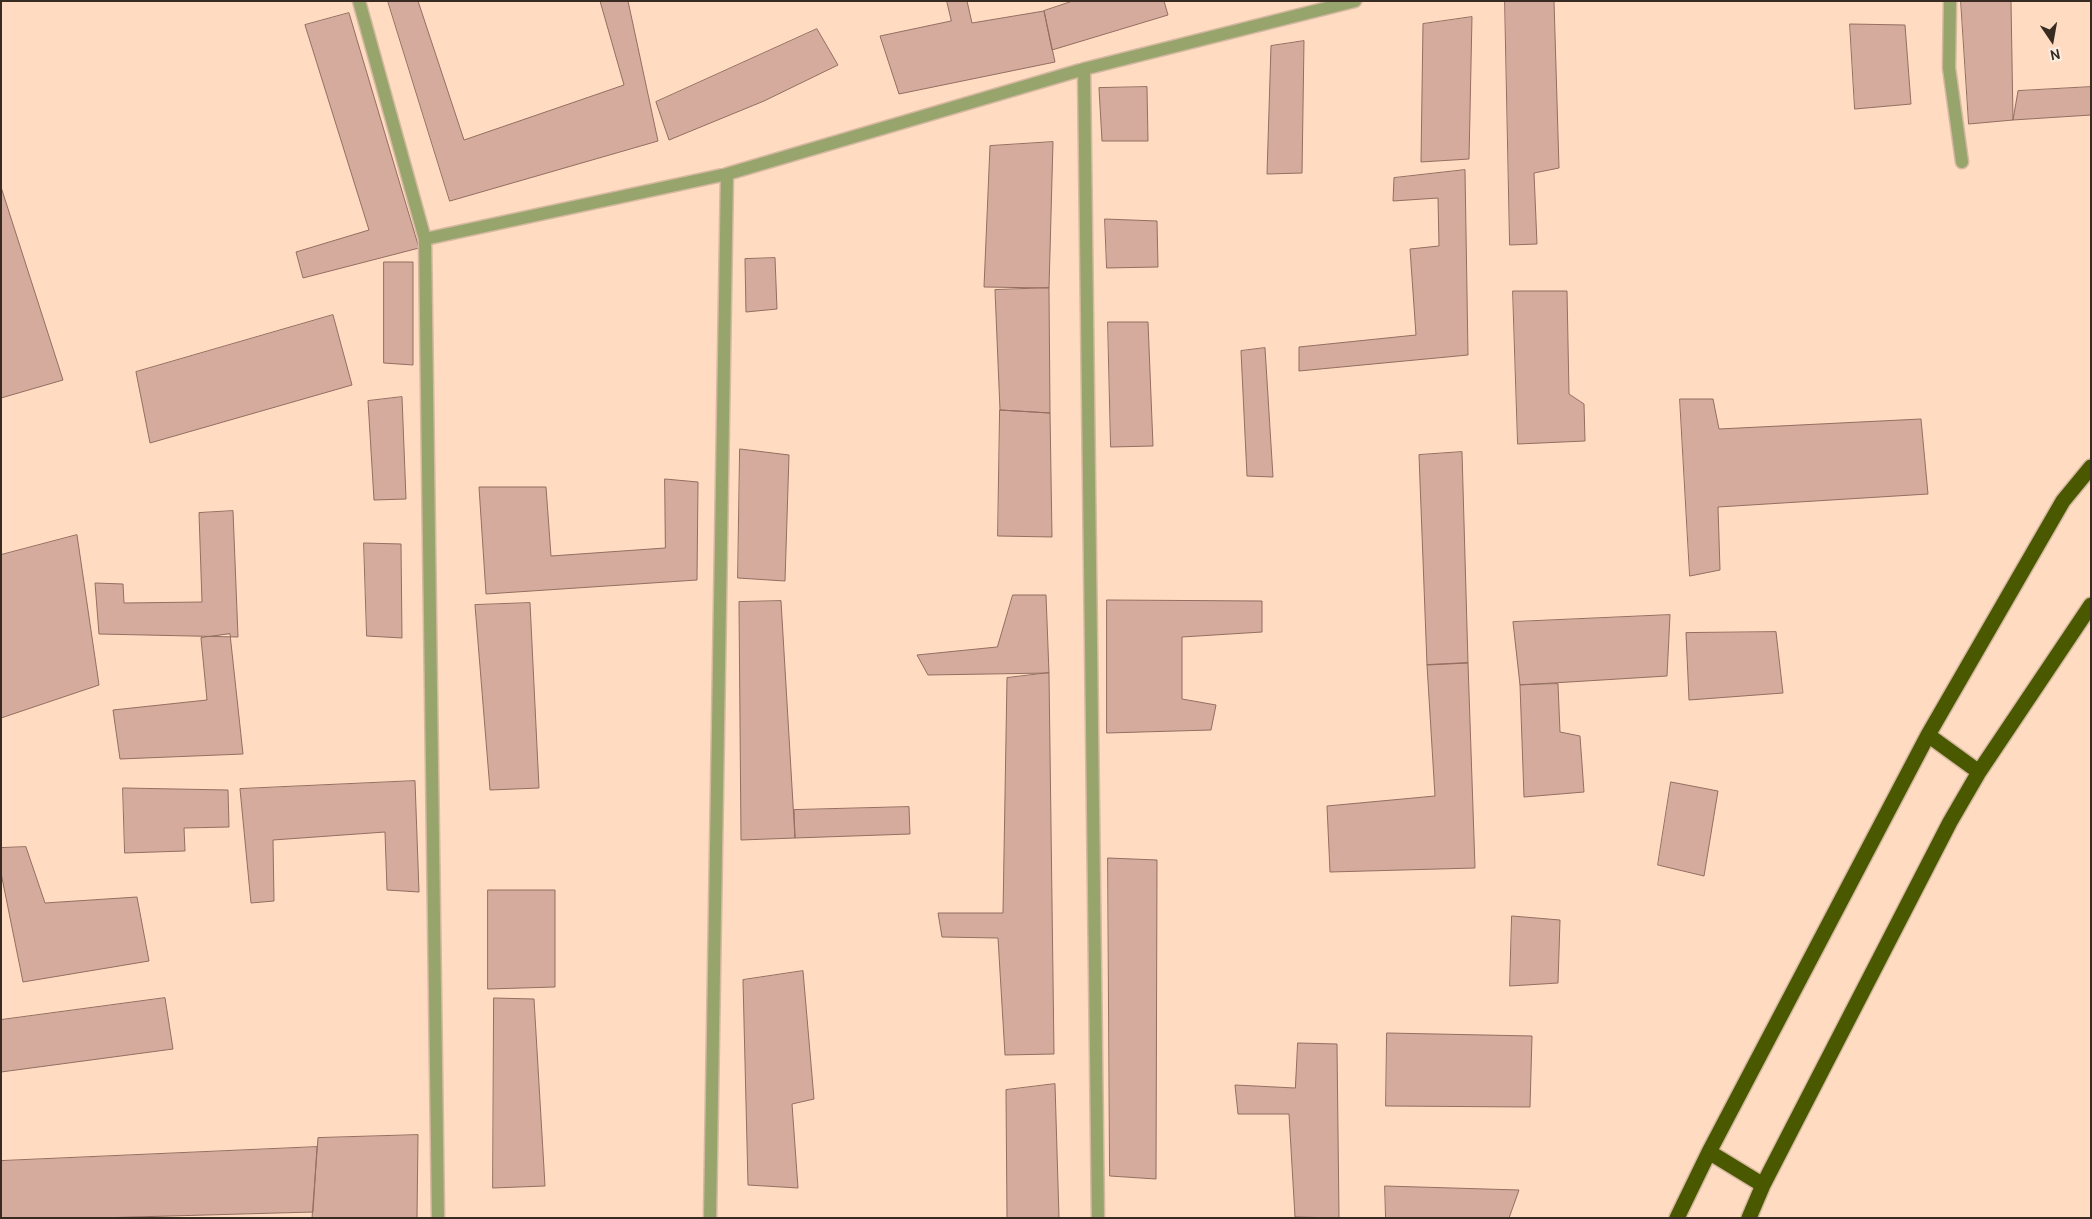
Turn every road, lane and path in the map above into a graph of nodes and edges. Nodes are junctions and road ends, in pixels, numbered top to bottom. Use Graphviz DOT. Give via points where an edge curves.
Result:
graph roads {
  1 [pos="359,1"];
  2 [pos="1355,1"];
  3 [pos="1950,1"];
  4 [pos="1084,69"];
  5 [pos="1962,162"];
  6 [pos="727,174"];
  7 [pos="425,239"];
  8 [pos="2091,467"];
  9 [pos="2091,605"];
  10 [pos="1928,735"];
  11 [pos="1978,772"];
  12 [pos="1709,1152"];
  13 [pos="1763,1186"];
  14 [pos="438,1218"];
  15 [pos="710,1218"];
  16 [pos="1098,1218"];
  17 [pos="1677,1218"];
  18 [pos="1749,1218"];
  1 -- 7 [label="street"];
  2 -- 4 [label="street"];
  3 -- 5 [label="street" via="1949,68"];
  4 -- 6 [label="street"];
  4 -- 16 [label="street"];
  6 -- 7 [label="street"];
  6 -- 15 [label="street"];
  7 -- 14 [label="street"];
  8 -- 10 [label="highway" via="2063,501"];
  9 -- 11 [label="highway"];
  10 -- 11 [label="highway"];
  10 -- 12 [label="highway"];
  11 -- 13 [label="highway"];
  12 -- 13 [label="highway"];
  12 -- 17 [label="highway"];
  13 -- 18 [label="highway"];
}
